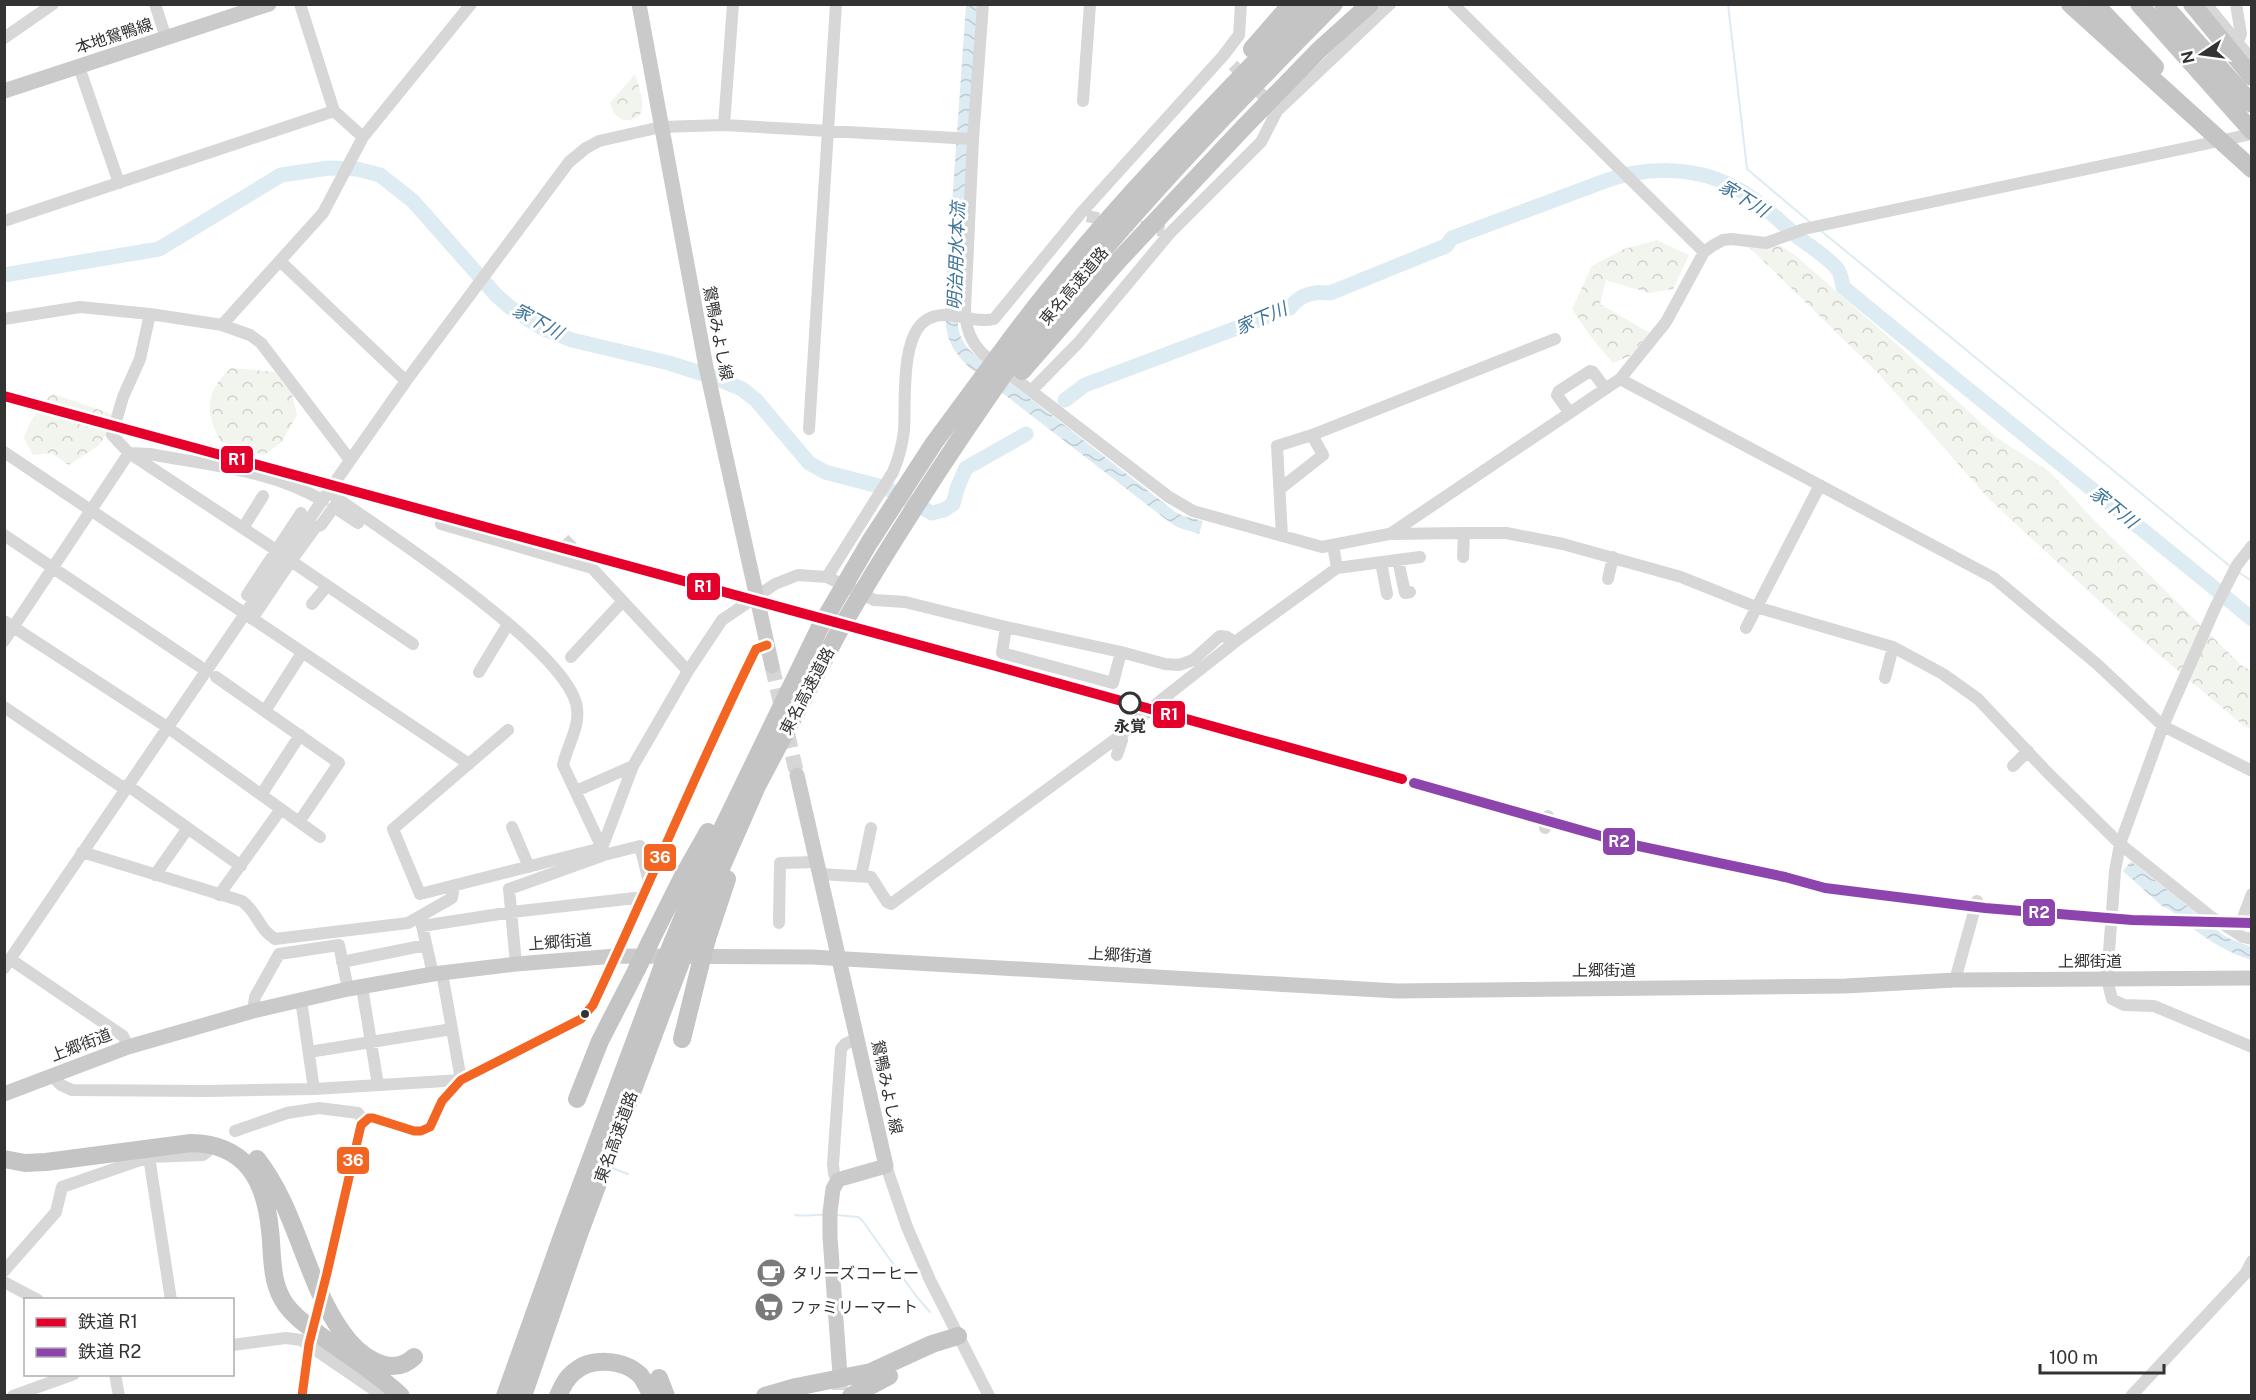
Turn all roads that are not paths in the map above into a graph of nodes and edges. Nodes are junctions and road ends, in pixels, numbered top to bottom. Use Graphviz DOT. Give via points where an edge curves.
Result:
graph roads {
  1 [pos="53,4"];
  2 [pos="155,4"];
  3 [pos="269,4"];
  4 [pos="300,4"];
  5 [pos="471,4"];
  6 [pos="639,4"];
  7 [pos="733,4"];
  8 [pos="836,4"];
  9 [pos="983,4"];
  10 [pos="1090,4"];
  11 [pos="1241,4"];
  12 [pos="1291,4"];
  13 [pos="1311,4"];
  14 [pos="1334,4"];
  15 [pos="1364,4"];
  16 [pos="1370,4"];
  17 [pos="1390,4"];
  18 [pos="1453,4"];
  19 [pos="2070,4"];
  20 [pos="2095,4"];
  21 [pos="2139,4"];
  22 [pos="2163,4"];
  23 [pos="2192,4"];
  24 [pos="2206,4"];
  25 [pos="2236,4"];
  26 [pos="4,38"];
  27 [pos="166,38"];
  28 [pos="2237,43"];
  29 [pos="1319,50"];
  30 [pos="1223,56"];
  31 [pos="2252,60"];
  32 [pos="1233,65"];
  33 [pos="79,67"];
  34 [pos="2252,77"];
  35 [pos="4,91"];
  36 [pos="1083,101"];
  37 [pos="2252,104"];
  38 [pos="334,111"];
  39 [pos="724,125"];
  40 [pos="661,127"];
  41 [pos="827,130"];
  42 [pos="2252,132"];
  43 [pos="363,137"];
  44 [pos="973,139"];
  45 [pos="2252,169"];
  46 [pos="119,183"];
  47 [pos="4,221"];
  48 [pos="1704,252"];
  49 [pos="280,261"];
  50 [pos="1071,263"];
  51 [pos="150,314"];
  52 [pos="963,318"];
  53 [pos="4,319"];
  54 [pos="222,325"];
  55 [pos="1555,339"];
  56 [pos="1011,363"];
  57 [pos="1620,379"];
  58 [pos="406,381"];
  59 [pos="1605,388"];
  60 [pos="1032,390"];
  61 [pos="1569,412"];
  62 [pos="809,429"];
  63 [pos="1312,435"];
  64 [pos="4,452"];
  65 [pos="129,453"];
  66 [pos="350,460"];
  67 [pos="1820,485"];
  68 [pos="1281,488"];
  69 [pos="263,496"];
  70 [pos="325,497"];
  71 [pos="92,511"];
  72 [pos="301,513"];
  73 [pos="441,524"];
  74 [pos="243,528"];
  75 [pos="1464,533"];
  76 [pos="1389,534"];
  77 [pos="4,535"];
  78 [pos="1282,536"];
  79 [pos="404,545"];
  80 [pos="1333,545"];
  81 [pos="2252,546"];
  82 [pos="276,550"];
  83 [pos="1420,557"];
  84 [pos="1463,557"];
  85 [pos="1613,557"];
  86 [pos="1398,560"];
  87 [pos="291,561"];
  88 [pos="1381,562"];
  89 [pos="53,567"];
  90 [pos="1337,568"];
  91 [pos="827,577"];
  92 [pos="1608,579"];
  93 [pos="327,586"];
  94 [pos="1410,592"];
  95 [pos="1387,594"];
  96 [pos="756,597"];
  97 [pos="622,602"];
  98 [pos="312,604"];
  99 [pos="1756,607"];
  100 [pos="245,614"];
  101 [pos="10,624"];
  102 [pos="508,624"];
  103 [pos="1006,627"];
  104 [pos="1746,628"];
  105 [pos="4,641"];
  106 [pos="1235,642"];
  107 [pos="413,644"];
  108 [pos="767,645"];
  109 [pos="1893,647"];
  110 [pos="1121,652"];
  111 [pos="302,653"];
  112 [pos="572,657"];
  113 [pos="199,666"];
  114 [pos="772,666"];
  115 [pos="688,671"];
  116 [pos="479,672"];
  117 [pos="216,677"];
  118 [pos="1885,678"];
  119 [pos="4,707"];
  120 [pos="265,711"];
  121 [pos="163,724"];
  122 [pos="2163,726"];
  123 [pos="507,730"];
  124 [pos="300,735"];
  125 [pos="2028,751"];
  126 [pos="1117,755"];
  127 [pos="469,764"];
  128 [pos="633,766"];
  129 [pos="2013,766"];
  130 [pos="2252,771"];
  131 [pos="797,775"];
  132 [pos="126,787"];
  133 [pos="1044,790"];
  134 [pos="576,791"];
  135 [pos="738,794"];
  136 [pos="261,795"];
  137 [pos="281,810"];
  138 [pos="299,822"];
  139 [pos="512,827"];
  140 [pos="188,828"];
  141 [pos="871,828"];
  142 [pos="320,837"];
  143 [pos="2119,847"];
  144 [pos="603,851"];
  145 [pos="82,852"];
  146 [pos="241,866"];
  147 [pos="529,867"];
  148 [pos="818,868"];
  149 [pos="155,875"];
  150 [pos="861,876"];
  151 [pos="649,882"];
  152 [pos="454,886"];
  153 [pos="2252,894"];
  154 [pos="219,895"];
  155 [pos="644,897"];
  156 [pos="1977,901"];
  157 [pos="512,912"];
  158 [pos="2244,915"];
  159 [pos="779,923"];
  160 [pos="2252,939"];
  161 [pos="690,940"];
  162 [pos="426,945"];
  163 [pos="616,956"];
  164 [pos="840,959"];
  165 [pos="342,962"];
  166 [pos="7,964"];
  167 [pos="516,964"];
  168 [pos="670,968"];
  169 [pos="438,974"];
  170 [pos="2252,978"];
  171 [pos="2107,979"];
  172 [pos="1955,980"];
  173 [pos="355,988"];
  174 [pos="301,1000"];
  175 [pos="253,1011"];
  176 [pos="452,1029"];
  177 [pos="858,1038"];
  178 [pos="682,1039"];
  179 [pos="371,1043"];
  180 [pos="128,1047"];
  181 [pos="2252,1047"];
  182 [pos="309,1052"];
  183 [pos="52,1076"];
  184 [pos="461,1080"];
  185 [pos="378,1085"];
  186 [pos="314,1089"];
  187 [pos="4,1095"];
  188 [pos="577,1099"];
  189 [pos="364,1121"];
  190 [pos="235,1131"];
  191 [pos="4,1147"];
  192 [pos="207,1152"];
  193 [pos="149,1157"];
  194 [pos="4,1159"];
  195 [pos="886,1166"];
  196 [pos="838,1180"];
  197 [pos="2252,1261"];
  198 [pos="4,1271"];
  199 [pos="327,1273"];
  200 [pos="4,1282"];
  201 [pos="36,1298"];
  202 [pos="171,1298"];
  203 [pos="958,1336"];
  204 [pos="310,1342"];
  205 [pos="234,1346"];
  206 [pos="414,1358"];
  207 [pos="840,1374"];
  208 [pos="68,1376"];
  209 [pos="115,1376"];
  210 [pos="12,1395"];
  211 [pos="119,1395"];
  212 [pos="302,1395"];
  213 [pos="383,1395"];
  214 [pos="401,1395"];
  215 [pos="505,1395"];
  216 [pos="523,1395"];
  217 [pos="558,1395"];
  218 [pos="652,1395"];
  219 [pos="765,1395"];
  220 [pos="851,1395"];
  221 [pos="989,1395"];
  222 [pos="2131,1395"];
  1 -- 26 [label="street"];
  2 -- 27 [label="street"];
  3 -- 27 [label="main road, 本地鴛鴨線"];
  4 -- 38 [label="street"];
  5 -- 43 [label="street"];
  6 -- 40 [label="main road, 鴛鴨みよし線"];
  7 -- 39 [label="street"];
  8 -- 41 [label="street"];
  9 -- 44 [label="street"];
  10 -- 36 [label="street"];
  11 -- 30 [label="street" via="1239,36"];
  12 -- 50 [label="highway" via="1112,207"];
  13 -- 50 [label="highway, 東名高速道路" via="1192,128"];
  14 -- 56 [label="highway, 東名高速道路" via="1149,199"];
  15 -- 29 [label="highway, bridge"];
  16 -- 29 [label="highway, bridge"];
  17 -- 60 [label="street" via="1276,109 1262,142 1167,232 1079,342"];
  18 -- 48 [label="street"];
  19 -- 45 [label="highway, bridge"];
  20 -- 45 [label="highway, bridge"];
  21 -- 42 [label="highway"];
  22 -- 37 [label="highway"];
  23 -- 34 [label="highway"];
  24 -- 28 [label="street"];
  25 -- 28 [label="street" via="2241,34"];
  27 -- 33 [label="main road, 本地鴛鴨線"];
  28 -- 31 [label="street"];
  29 -- 56 [label="highway, bridge" via="1118,261"];
  30 -- 32 [label="street"];
  30 -- 52 [label="street" via="994,319"];
  33 -- 35 [label="main road, 本地鴛鴨線"];
  33 -- 46 [label="street"];
  38 -- 43 [label="street"];
  38 -- 46 [label="street"];
  39 -- 40 [label="street"];
  39 -- 41 [label="street"];
  40 -- 58 [label="street" via="599,141 569,162"];
  40 -- 96 [label="main road, 鴛鴨みよし線" via="706,367"];
  41 -- 44 [label="street"];
  41 -- 62 [label="street"];
  42 -- 48 [label="street" via="1804,229 1766,243 1723,240"];
  43 -- 49 [label="street" via="323,213"];
  44 -- 52 [label="street"];
  46 -- 47 [label="street"];
  48 -- 57 [label="street" via="1666,322"];
  49 -- 54 [label="street"];
  49 -- 58 [label="street"];
  50 -- 56 [label="highway, 東名高速道路" via="1026,317"];
  51 -- 53 [label="street" via="80,307"];
  51 -- 54 [label="street"];
  51 -- 65 [label="street" via="140,359 112,435"];
  52 -- 60 [label="street" via="973,344"];
  52 -- 91 [label="street" via="929,318 919,327 907,361 900,455"];
  54 -- 66 [label="street" via="261,343"];
  55 -- 63 [label="street"];
  56 -- 135 [label="highway, 東名高速道路, bridge" via="934,443 869,543 820,627"];
  56 -- 161 [label="highway, 東名高速道路, bridge" via="885,552 813,676 752,796"];
  57 -- 59 [label="street"];
  57 -- 67 [label="street"];
  58 -- 66 [label="street"];
  59 -- 61 [label="street"];
  59 -- 61 [label="street" via="1590,371 1559,391 1557,395"];
  60 -- 78 [label="street" via="1184,507"];
  61 -- 76 [label="street"];
  63 -- 68 [label="street" via="1323,455"];
  63 -- 68 [label="street" via="1277,446"];
  64 -- 71 [label="street"];
  65 -- 70 [label="street" via="275,478"];
  65 -- 71 [label="street"];
  65 -- 74 [label="street"];
  66 -- 70 [label="street"];
  67 -- 99 [label="street"];
  67 -- 122 [label="street" via="1994,578 2097,664"];
  68 -- 78 [label="street"];
  69 -- 74 [label="street"];
  70 -- 79 [label="street"];
  70 -- 100 [label="street"];
  71 -- 89 [label="street"];
  71 -- 100 [label="street"];
  72 -- 82 [label="street"];
  73 -- 97 [label="street" via="592,568"];
  74 -- 82 [label="street"];
  75 -- 76 [label="street"];
  75 -- 84 [label="street"];
  75 -- 85 [label="street" via="1506,533"];
  76 -- 80 [label="street"];
  77 -- 89 [label="street"];
  78 -- 80 [label="street" via="1322,547"];
  79 -- 87 [label="street" via="399,549 334,507"];
  79 -- 102 [label="street"];
  80 -- 90 [label="street"];
  81 -- 122 [label="street" via="2236,565"];
  82 -- 100 [label="street"];
  83 -- 86 [label="street"];
  85 -- 92 [label="street"];
  85 -- 99 [label="street"];
  86 -- 88 [label="street"];
  86 -- 94 [label="street" via="1405,593"];
  87 -- 93 [label="street"];
  87 -- 100 [label="street"];
  88 -- 90 [label="street"];
  88 -- 95 [label="street"];
  89 -- 101 [label="street"];
  89 -- 113 [label="street"];
  90 -- 106 [label="street"];
  91 -- 96 [label="street" via="798,575"];
  91 -- 103 [label="street" via="874,600 905,602"];
  93 -- 98 [label="street"];
  93 -- 107 [label="street"];
  96 -- 108 [label="main road, 鴛鴨みよし線"];
  96 -- 115 [label="street" via="722,620"];
  97 -- 112 [label="street"];
  97 -- 115 [label="street"];
  99 -- 104 [label="street"];
  99 -- 109 [label="street"];
  100 -- 111 [label="street"];
  100 -- 113 [label="street"];
  100 -- 121 [label="street"];
  101 -- 105 [label="street"];
  101 -- 121 [label="street"];
  102 -- 116 [label="street"];
  102 -- 134 [label="street" via="571,692 578,718 563,765"];
  103 -- 110 [label="street"];
  103 -- 110 [label="street" via="1002,653 1113,683"];
  106 -- 110 [label="street" via="1220,636 1193,660 1179,665"];
  106 -- 133 [label="street" via="1121,735"];
  108 -- 114 [label="main road, 鴛鴨みよし線"];
  108 -- 151 [label="street" via="756,649"];
  109 -- 118 [label="street"];
  109 -- 125 [label="street" via="1943,674 1978,699"];
  111 -- 120 [label="street"];
  111 -- 127 [label="street"];
  113 -- 121 [label="street"];
  115 -- 128 [label="street"];
  117 -- 120 [label="street"];
  119 -- 132 [label="street"];
  120 -- 124 [label="street"];
  121 -- 132 [label="street"];
  121 -- 136 [label="street"];
  122 -- 130 [label="street"];
  122 -- 143 [label="street"];
  123 -- 127 [label="street"];
  124 -- 136 [label="street"];
  124 -- 138 [label="street" via="339,763"];
  125 -- 129 [label="street"];
  125 -- 143 [label="street"];
  126 -- 133 [label="street" via="1122,740 1052,790"];
  127 -- 152 [label="street" via="393,829 420,894"];
  128 -- 134 [label="street"];
  128 -- 144 [label="street"];
  131 -- 148 [label="main road, 鴛鴨みよし線"];
  132 -- 140 [label="street"];
  132 -- 145 [label="street"];
  133 -- 150 [label="street" via="891,904 871,877"];
  134 -- 144 [label="street"];
  135 -- 161 [label="highway, 東名高速道路" via="707,860"];
  135 -- 188 [label="highway, bridge" via="720,811 683,876 600,1041"];
  136 -- 137 [label="street"];
  137 -- 138 [label="street"];
  137 -- 146 [label="street"];
  138 -- 142 [label="street"];
  139 -- 147 [label="street"];
  140 -- 146 [label="street"];
  140 -- 149 [label="street"];
  141 -- 150 [label="street"];
  143 -- 160 [label="street" via="2210,916 2242,937"];
  143 -- 171 [label="street"];
  144 -- 147 [label="street"];
  144 -- 151 [label="street" via="640,846"];
  144 -- 157 [label="street" via="509,889"];
  145 -- 149 [label="street"];
  145 -- 166 [label="street"];
  146 -- 154 [label="street"];
  147 -- 152 [label="street"];
  148 -- 150 [label="street"];
  148 -- 159 [label="street" via="780,863"];
  148 -- 164 [label="main road, 鴛鴨みよし線"];
  149 -- 154 [label="street"];
  151 -- 155 [label="street"];
  152 -- 154 [label="street" via="452,898 408,923 275,939 263,931 253,910 242,901"];
  153 -- 158 [label="street"];
  155 -- 157 [label="street"];
  155 -- 163 [label="street"];
  156 -- 172 [label="street"];
  157 -- 162 [label="street" via="422,926"];
  157 -- 167 [label="street"];
  161 -- 168 [label="highway, 東名高速道路, bridge"];
  161 -- 178 [label="highway, bridge" via="700,966"];
  162 -- 165 [label="street"];
  162 -- 169 [label="street"];
  163 -- 164 [label="main road, 上郷街道"];
  163 -- 167 [label="main road, 上郷街道"];
  163 -- 184 [label="street" via="593,1005 581,1019"];
  164 -- 172 [label="main road, 上郷街道" via="1397,990 1845,987"];
  164 -- 177 [label="main road, 鴛鴨みよし線"];
  165 -- 173 [label="street"];
  165 -- 175 [label="street" via="339,945 279,954 255,998"];
  166 -- 180 [label="street" via="123,1036"];
  167 -- 169 [label="main road, 上郷街道"];
  168 -- 215 [label="highway, 東名高速道路" via="569,1217"];
  168 -- 216 [label="highway, 東名高速道路"];
  169 -- 173 [label="main road, 上郷街道"];
  169 -- 176 [label="street"];
  170 -- 171 [label="main road, 上郷街道"];
  171 -- 172 [label="main road, 上郷街道"];
  171 -- 181 [label="street" via="2112,999 2124,1005 2154,1006"];
  173 -- 174 [label="main road, 上郷街道"];
  173 -- 179 [label="street"];
  174 -- 175 [label="main road, 上郷街道"];
  174 -- 182 [label="street"];
  175 -- 180 [label="main road, 上郷街道"];
  176 -- 179 [label="street"];
  176 -- 184 [label="street"];
  177 -- 195 [label="main road, 鴛鴨みよし線"];
  177 -- 196 [label="street" via="841,1049 833,1164"];
  179 -- 182 [label="street"];
  179 -- 185 [label="street"];
  180 -- 183 [label="main road, 上郷街道"];
  182 -- 186 [label="street"];
  183 -- 186 [label="street" via="72,1090"];
  183 -- 187 [label="main road, 上郷街道"];
  184 -- 185 [label="street"];
  184 -- 189 [label="street" via="442,1101 430,1127 421,1131 373,1118"];
  185 -- 186 [label="street"];
  189 -- 190 [label="street" via="358,1113 319,1108 287,1113"];
  189 -- 199 [label="street"];
  191 -- 206 [label="highway" via="41,1151 185,1133 232,1140 251,1152 272,1180 324,1299 348,1341 372,1360 388,1366 404,1365"];
  192 -- 193 [label="street"];
  193 -- 198 [label="street" via="62,1187 56,1212"];
  193 -- 202 [label="street"];
  194 -- 214 [label="highway" via="46,1162 191,1143 231,1151 247,1164 263,1193 273,1273 286,1304 304,1323"];
  195 -- 196 [label="main road"];
  195 -- 203 [label="street" via="907,1227"];
  196 -- 207 [label="main road" via="830,1216"];
  197 -- 222 [label="street" via="2245,1274"];
  200 -- 201 [label="street"];
  203 -- 219 [label="highway" via="871,1372"];
  203 -- 220 [label="highway"];
  203 -- 221 [label="street"];
  204 -- 205 [label="street" via="286,1338"];
  204 -- 212 [label="street"];
  204 -- 213 [label="street"];
  208 -- 210 [label="street"];
  209 -- 211 [label="street"];
  217 -- 218 [label="highway" via="575,1370 603,1362 635,1372"];
}
